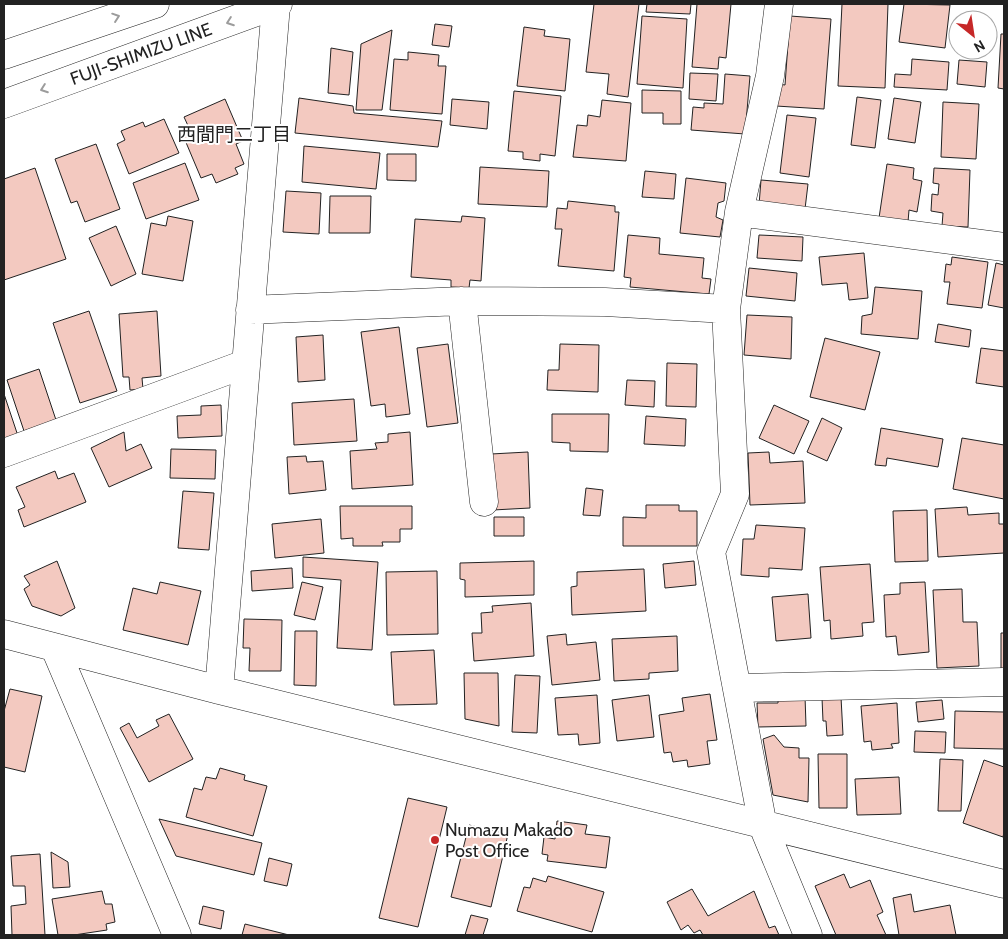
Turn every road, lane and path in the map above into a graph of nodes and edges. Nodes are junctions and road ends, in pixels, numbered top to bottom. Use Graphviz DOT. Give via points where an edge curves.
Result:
graph roads {
  1 [pos="155,4"];
  2 [pos="778,4"];
  3 [pos="277,5"];
  4 [pos="85,16"];
  5 [pos="4,55"];
  6 [pos="4,104"];
  7 [pos="739,212"];
  8 [pos="1004,247"];
  9 [pos="462,301"];
  10 [pos="726,309"];
  11 [pos="250,310"];
  12 [pos="245,364"];
  13 [pos="4,453"];
  14 [pos="484,502"];
  15 [pos="6,630"];
  16 [pos="55,648"];
  17 [pos="1004,682"];
  18 [pos="736,688"];
  19 [pos="219,690"];
  20 [pos="763,826"];
  21 [pos="1004,884"];
  22 [pos="176,935"];
  23 [pos="808,935"];
  4 -- 1 [label="street, one-way"];
  2 -- 7 [label="street" via="770,76"];
  3 -- 6 [label="street, FUJI-SHIMIZU LINE, one-way"];
  3 -- 11 [label="street"];
  4 -- 5 [label="street"];
  7 -- 8 [label="street"];
  7 -- 10 [label="street"];
  9 -- 10 [label="street" via="605,302"];
  9 -- 11 [label="street"];
  9 -- 14 [label="street"];
  10 -- 18 [label="street" via="735,494 711,552"];
  11 -- 12 [label="street"];
  12 -- 13 [label="street"];
  12 -- 19 [label="street"];
  15 -- 16 [label="street"];
  16 -- 19 [label="street"];
  16 -- 22 [label="street"];
  17 -- 18 [label="street"];
  18 -- 20 [label="street"];
  19 -- 20 [label="street"];
  20 -- 21 [label="street"];
  20 -- 23 [label="street"];
}
